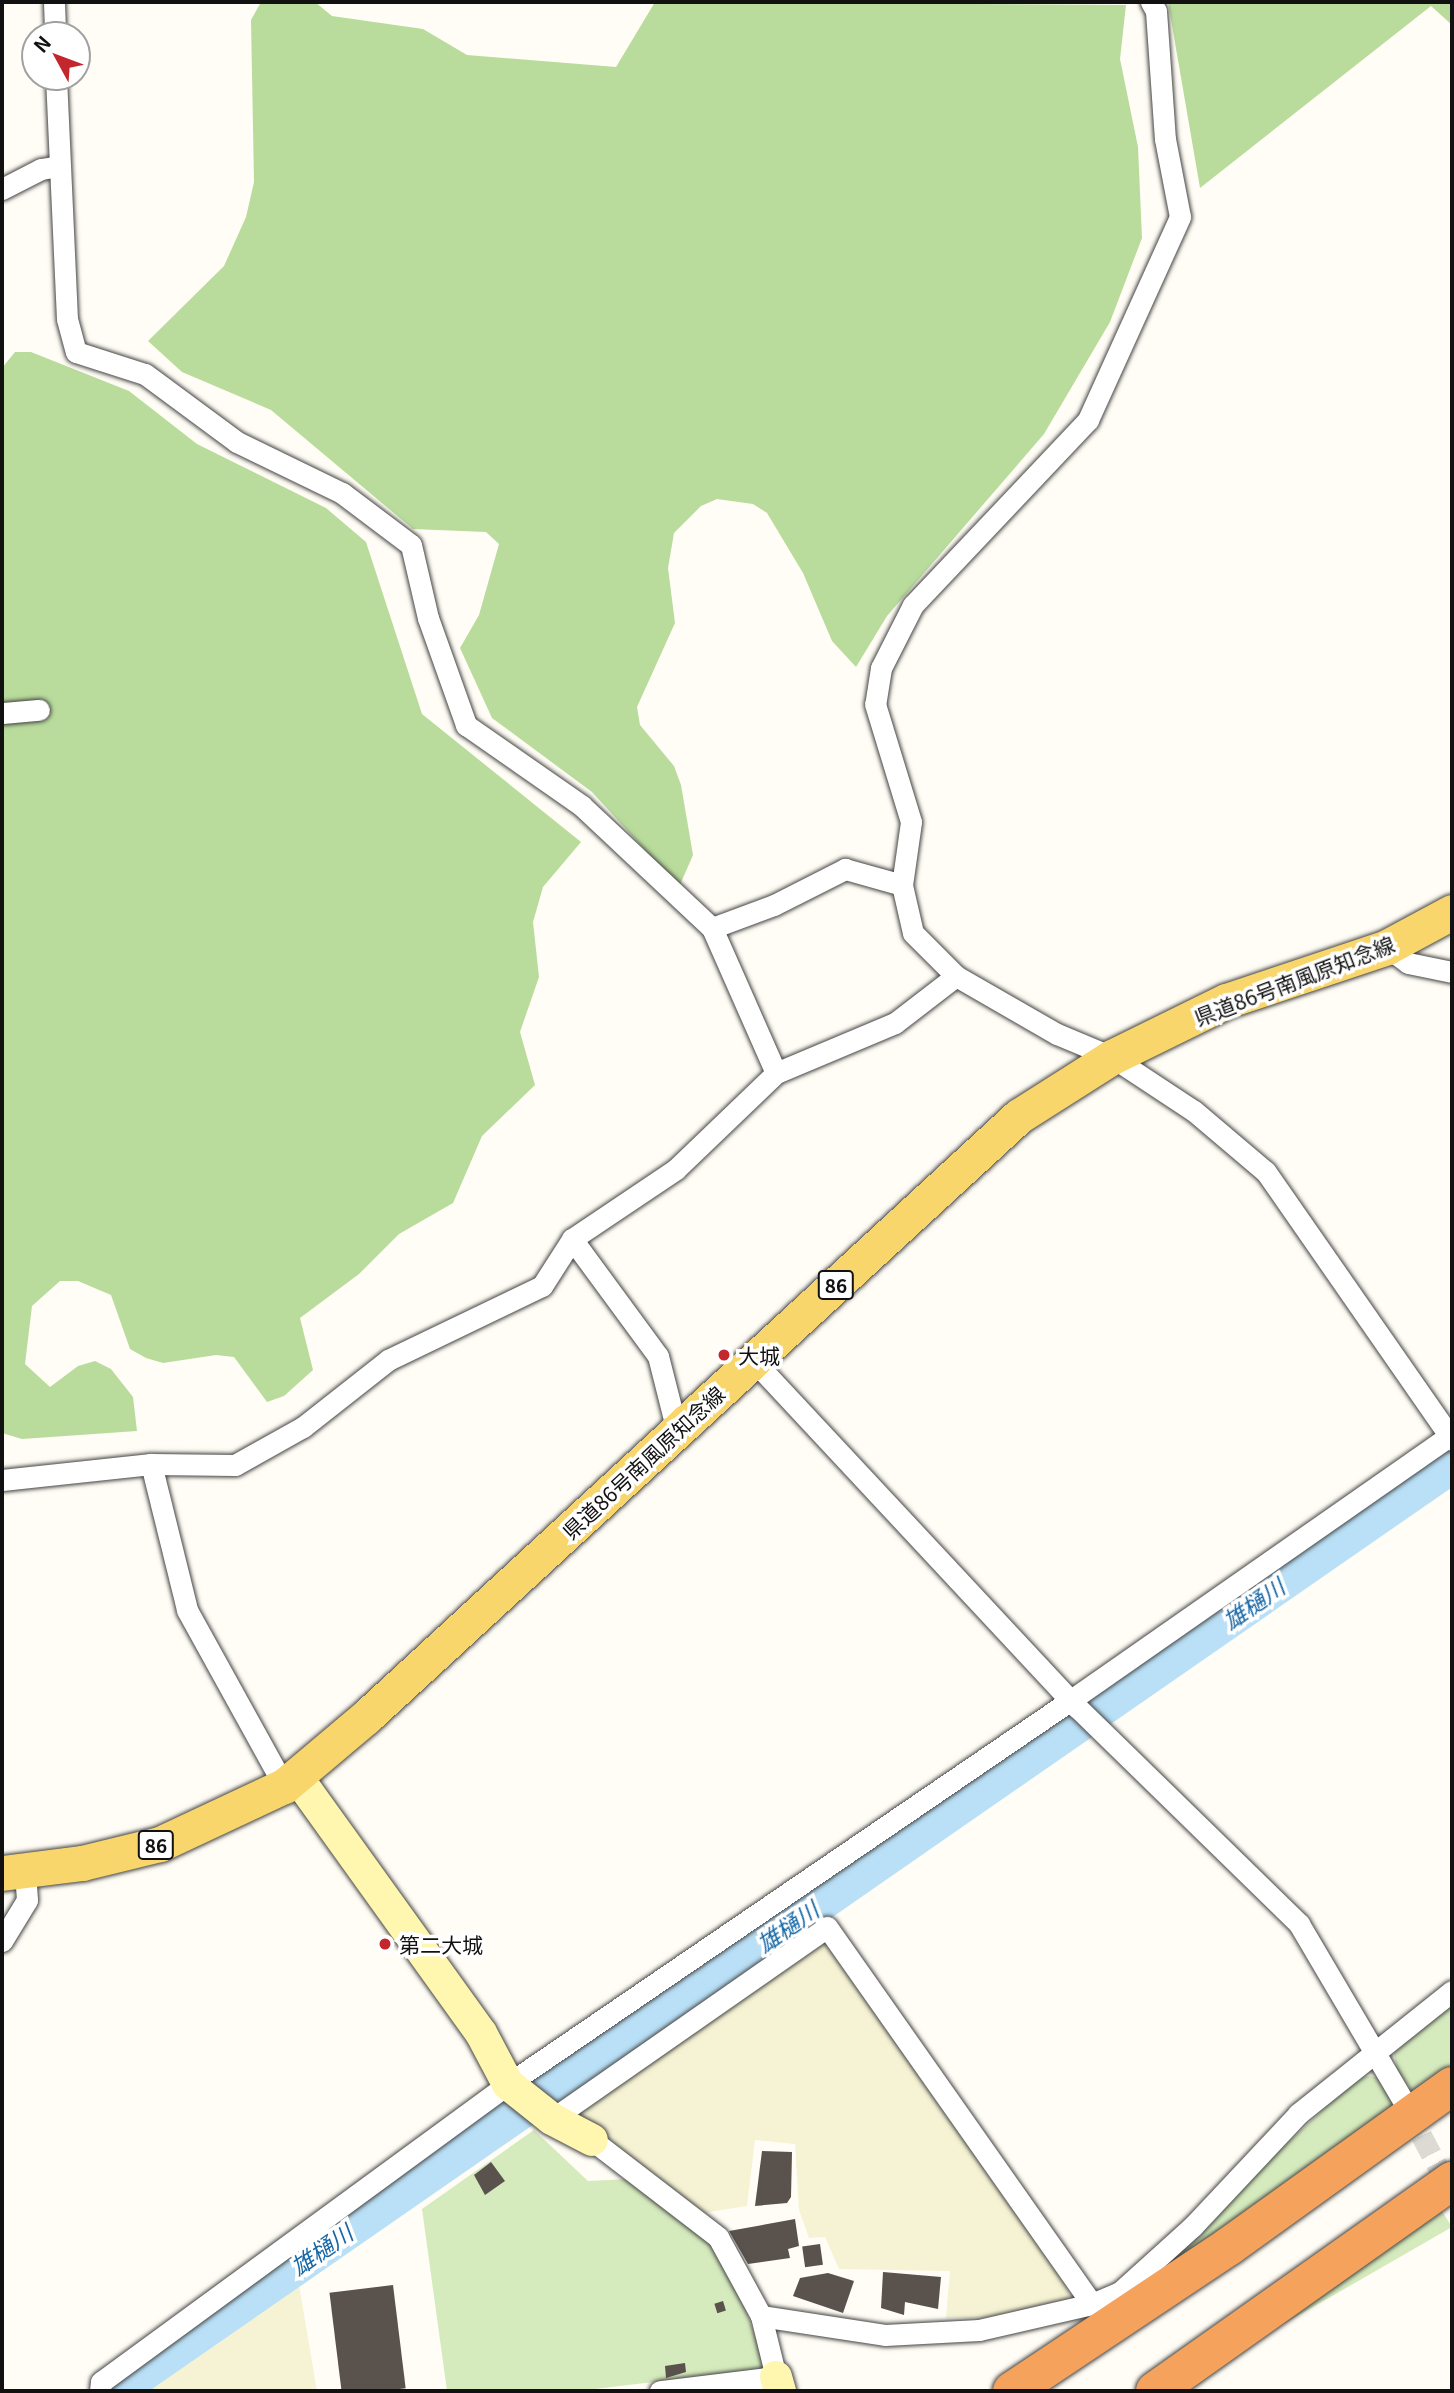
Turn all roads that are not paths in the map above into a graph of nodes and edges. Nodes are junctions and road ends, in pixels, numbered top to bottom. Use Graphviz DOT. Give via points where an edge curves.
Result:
graph roads {
  1 [pos="54,2"];
  2 [pos="1151,2"];
  3 [pos="55,21"];
  4 [pos="56,91"];
  5 [pos="59,166"];
  6 [pos="2,189"];
  7 [pos="39,710"];
  8 [pos="2,713"];
  9 [pos="902,885"];
  10 [pos="1452,912"];
  11 [pos="712,928"];
  12 [pos="1387,947"];
  13 [pos="1452,972"];
  14 [pos="956,976"];
  15 [pos="1112,1056"];
  16 [pos="776,1073"];
  17 [pos="572,1239"];
  18 [pos="753,1360"];
  19 [pos="677,1431"];
  20 [pos="1451,1437"];
  21 [pos="151,1464"];
  22 [pos="2,1479"];
  23 [pos="1075,1704"];
  24 [pos="290,1782"];
  25 [pos="13,1873"];
  26 [pos="2,1941"];
  27 [pos="1452,1991"];
  28 [pos="1375,2056"];
  29 [pos="1452,2086"];
  30 [pos="513,2088"];
  31 [pos="1405,2104"];
  32 [pos="548,2116"];
  33 [pos="592,2140"];
  34 [pos="1452,2181"];
  35 [pos="1091,2304"];
  36 [pos="761,2316"];
  37 [pos="778,2384"];
  38 [pos="100,2391"];
  39 [pos="660,2391"];
  40 [pos="1012,2391"];
  41 [pos="1155,2391"];
  1 -- 3 [label="street"];
  2 -- 9 [label="street" via="1156,11 1165,139 1180,217 1088,420 913,605 881,668 875,704 911,822"];
  4 -- 5 [label="street"];
  5 -- 6 [label="street" via="41,169"];
  5 -- 11 [label="street" via="67,318 76,352 145,373 237,442 342,493 411,545 428,618 466,725 582,806"];
  7 -- 8 [label="street"];
  9 -- 11 [label="street" via="845,869 774,905"];
  9 -- 14 [label="street" via="913,933"];
  10 -- 12 [label="main road, 県道86号南風原知念線 / 86"];
  11 -- 16 [label="street"];
  12 -- 13 [label="street" via="1408,963"];
  12 -- 15 [label="main road, 県道86号南風原知念線 / 86" via="1226,1001"];
  14 -- 15 [label="street" via="1058,1034"];
  14 -- 16 [label="street" via="895,1023"];
  15 -- 18 [label="main road, 県道86号南風原知念線 / 86" via="1019,1116"];
  15 -- 20 [label="street" via="1194,1111 1266,1172"];
  16 -- 17 [label="street" via="677,1169"];
  17 -- 19 [label="street" via="658,1356"];
  17 -- 21 [label="street" via="542,1286 388,1360 303,1427 235,1465"];
  18 -- 19 [label="main road, 県道86号南風原知念線 / 86"];
  18 -- 23 [label="street"];
  19 -- 24 [label="main road, 県道86号南風原知念線 / 86"];
  20 -- 23 [label="street"];
  21 -- 22 [label="street"];
  21 -- 24 [label="street" via="187,1609"];
  23 -- 28 [label="street" via="1298,1924"];
  23 -- 30 [label="street"];
  24 -- 25 [label="main road, 県道86号南風原知念線 / 86" via="160,1844"];
  24 -- 30 [label="street" via="481,2033"];
  25 -- 26 [label="street" via="27,1900"];
  27 -- 28 [label="street"];
  28 -- 31 [label="street"];
  28 -- 35 [label="street" via="1298,2114 1193,2226 1120,2292"];
  29 -- 40 [label="highway" via="1228,2247"];
  30 -- 32 [label="street"];
  30 -- 38 [label="street" via="101,2382"];
  32 -- 33 [label="street"];
  32 -- 35 [label="street" via="827,1927"];
  33 -- 36 [label="street" via="718,2237"];
  34 -- 41 [label="highway"];
  35 -- 36 [label="street" via="979,2330 886,2335"];
  36 -- 37 [label="street"];
  37 -- 39 [label="street"];
}
